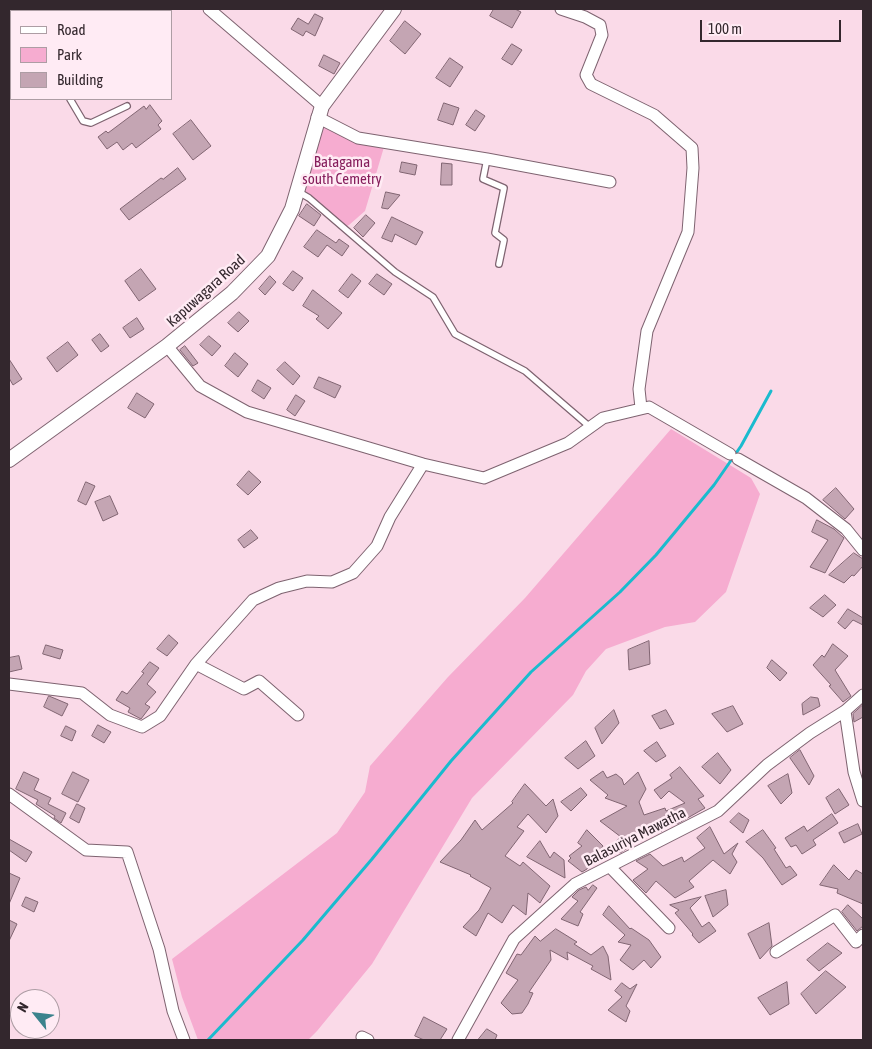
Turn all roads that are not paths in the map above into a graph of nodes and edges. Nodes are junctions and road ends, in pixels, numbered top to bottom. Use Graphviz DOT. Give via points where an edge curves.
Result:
graph roads {
  1 [pos="209,9"];
  2 [pos="394,9"];
  3 [pos="561,9"];
  4 [pos="71,100"];
  5 [pos="127,106"];
  6 [pos="320,112"];
  7 [pos="487,159"];
  8 [pos="610,182"];
  9 [pos="297,191"];
  10 [pos="498,264"];
  11 [pos="167,346"];
  12 [pos="640,408"];
  13 [pos="590,427"];
  14 [pos="9,460"];
  15 [pos="423,464"];
  16 [pos="863,550"];
  17 [pos="196,664"];
  18 [pos="9,684"];
  19 [pos="863,694"];
  20 [pos="845,711"];
  21 [pos="298,715"];
  22 [pos="10,800"];
  23 [pos="863,801"];
  24 [pos="610,867"];
  25 [pos="670,928"];
  26 [pos="863,935"];
  27 [pos="776,952"];
  28 [pos="184,1040"];
  29 [pos="458,1040"];
  1 -- 6 [label="street"];
  2 -- 6 [label="street, Kapuwagara Road"];
  3 -- 12 [label="street" via="600,25 602,35 586,76 591,84 654,115 692,148 688,232 647,331 639,389"];
  4 -- 5 [label="lane" via="83,121 91,123"];
  6 -- 7 [label="street" via="358,138"];
  6 -- 9 [label="street, Kapuwagara Road"];
  7 -- 8 [label="street"];
  7 -- 10 [label="lane" via="483,179 504,188 495,234 504,240"];
  9 -- 11 [label="street, Kapuwagara Road" via="292,209 268,256 232,294"];
  9 -- 13 [label="lane" via="395,272 433,297 455,334 525,371"];
  11 -- 14 [label="street, Kapuwagara Road"];
  11 -- 15 [label="street" via="200,386 248,412"];
  12 -- 13 [label="street" via="603,418"];
  12 -- 16 [label="street" via="649,407 806,498 846,529"];
  13 -- 15 [label="street" via="568,444 484,478"];
  15 -- 17 [label="street" via="390,517 377,546 353,573 332,582 307,581 279,588 253,600"];
  17 -- 18 [label="street" via="160,716 142,727 110,715 82,694"];
  17 -- 21 [label="street" via="244,689 259,681"];
  19 -- 20 [label="street, Balasuriya Mawatha"];
  20 -- 23 [label="street" via="854,772"];
  20 -- 24 [label="street, Balasuriya Mawatha" via="767,765 718,811"];
  22 -- 28 [label="street" via="86,850 127,852"];
  24 -- 25 [label="street"];
  24 -- 29 [label="street, Balasuriya Mawatha" via="575,884 514,939"];
  26 -- 27 [label="street" via="856,942 835,915"];
}
